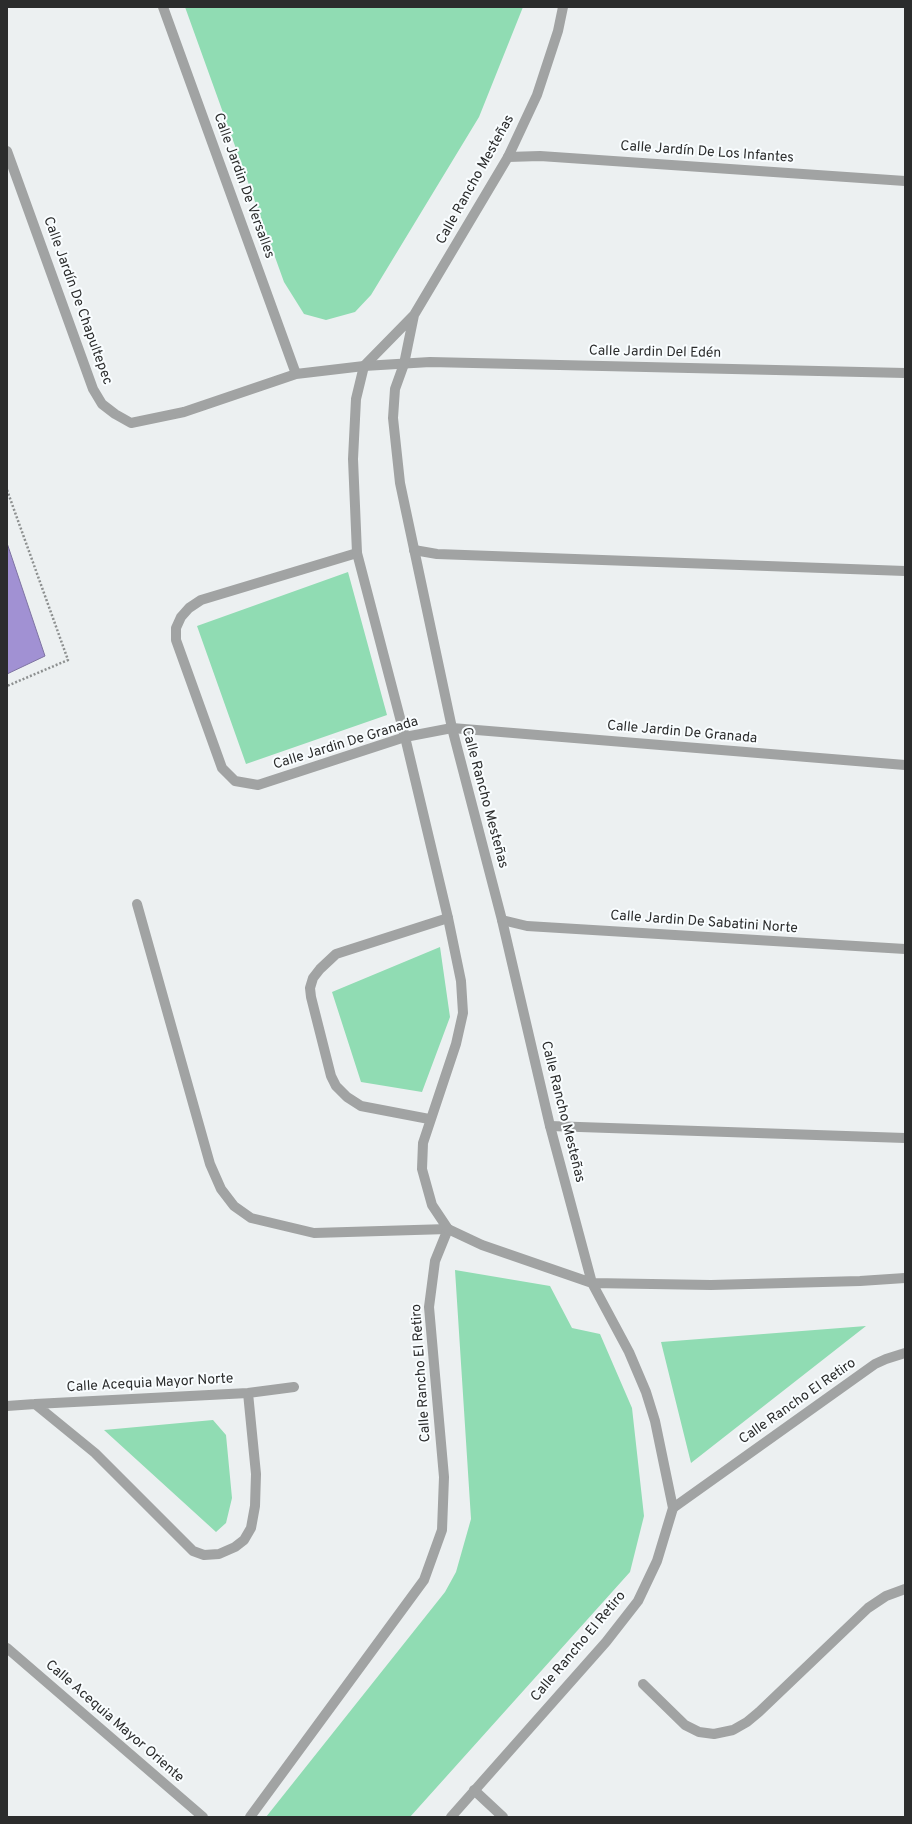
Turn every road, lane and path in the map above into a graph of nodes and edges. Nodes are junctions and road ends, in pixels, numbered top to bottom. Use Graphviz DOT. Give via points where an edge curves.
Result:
graph roads {
  1 [pos="163,7"];
  2 [pos="563,7"];
  3 [pos="7,151"];
  4 [pos="508,157"];
  5 [pos="905,181"];
  6 [pos="414,315"];
  7 [pos="404,364"];
  8 [pos="364,366"];
  9 [pos="905,373"];
  10 [pos="296,374"];
  11 [pos="7,490"];
  12 [pos="414,550"];
  13 [pos="357,553"];
  14 [pos="905,571"];
  15 [pos="7,686"];
  16 [pos="452,728"];
  17 [pos="405,738"];
  18 [pos="905,765"];
  19 [pos="137,904"];
  20 [pos="448,918"];
  21 [pos="502,920"];
  22 [pos="905,949"];
  23 [pos="429,1119"];
  24 [pos="550,1126"];
  25 [pos="905,1138"];
  26 [pos="448,1230"];
  27 [pos="905,1278"];
  28 [pos="592,1283"];
  29 [pos="905,1353"];
  30 [pos="294,1387"];
  31 [pos="248,1393"];
  32 [pos="35,1404"];
  33 [pos="7,1406"];
  34 [pos="673,1508"];
  35 [pos="905,1590"];
  36 [pos="7,1648"];
  37 [pos="643,1684"];
  38 [pos="474,1790"];
  39 [pos="202,1817"];
  40 [pos="250,1817"];
  41 [pos="451,1817"];
  42 [pos="503,1817"];
  1 -- 10 [label="street, Calle Jardin De Versalles"];
  2 -- 4 [label="street, Calle Rancho Mesteñas" via="558,31 537,95"];
  3 -- 10 [label="street, Calle Jardín De Chapultepec" via="93,389 102,404 131,422 184,412"];
  4 -- 5 [label="street, Calle Jardín De Los Infantes" via="540,156"];
  4 -- 6 [label="street, Calle Rancho Mesteñas"];
  6 -- 7 [label="street, Calle Rancho Mesteñas"];
  6 -- 8 [label="street, Calle Rancho Mesteñas"];
  7 -- 8 [label="street, Calle Jardin Del Edén"];
  7 -- 9 [label="street, Calle Jardin Del Edén" via="430,362"];
  7 -- 12 [label="street, Calle Rancho Mesteñas" via="395,389 393,418 400,483"];
  8 -- 10 [label="street, Calle Jardín De Chapultepec"];
  8 -- 13 [label="street" via="356,399 354,444"];
  11 -- 15 [label="path" via="68,660"];
  12 -- 14 [label="street" via="437,554"];
  12 -- 16 [label="street, Calle Rancho Mesteñas"];
  13 -- 17 [label="street"];
  13 -- 17 [label="street, Calle Jardin De Granada" via="201,600 180,617 176,628 176,640 222,768 234,781 258,785"];
  16 -- 17 [label="street, Calle Jardin De Granada"];
  16 -- 18 [label="street, Calle Jardin De Granada"];
  16 -- 21 [label="street, Calle Rancho Mesteñas"];
  17 -- 20 [label="street"];
  19 -- 26 [label="street" via="210,1164 221,1189 234,1206 251,1218 314,1233"];
  20 -- 23 [label="street" via="461,981 463,1013 456,1044"];
  20 -- 23 [label="street" via="336,954 313,978 310,988 329,1069 336,1086 361,1106"];
  21 -- 22 [label="street, Calle Jardin De Sabatini Norte" via="527,926"];
  21 -- 24 [label="street, Calle Rancho Mesteñas"];
  23 -- 26 [label="street" via="423,1143 422,1169 432,1205"];
  24 -- 25 [label="street"];
  24 -- 28 [label="street, Calle Rancho Mesteñas"];
  26 -- 28 [label="street" via="482,1245"];
  26 -- 40 [label="street, Calle Rancho El Retiro" via="435,1261 429,1307 444,1477 442,1530 424,1580"];
  27 -- 28 [label="street" via="711,1285"];
  28 -- 34 [label="street, Calle Rancho Mesteñas" via="629,1352 646,1392 655,1421"];
  29 -- 34 [label="street, Calle Rancho El Retiro" via="875,1364"];
  30 -- 31 [label="street, Calle Acequia Mayor Norte"];
  31 -- 32 [label="street, Calle Acequia Mayor Norte"];
  31 -- 32 [label="street" via="256,1474 251,1528 244,1540 234,1547 219,1554 204,1555 192,1551 95,1453"];
  32 -- 33 [label="street, Calle Acequia Mayor Norte"];
  34 -- 38 [label="street, Calle Rancho El Retiro" via="657,1561 638,1601 606,1642"];
  35 -- 37 [label="street" via="886,1596 868,1608 748,1722 733,1730 714,1734 699,1732 685,1726"];
  36 -- 39 [label="street, Calle Acequia Mayor Oriente"];
  38 -- 41 [label="street, Calle Rancho El Retiro"];
  38 -- 42 [label="street"];
}
